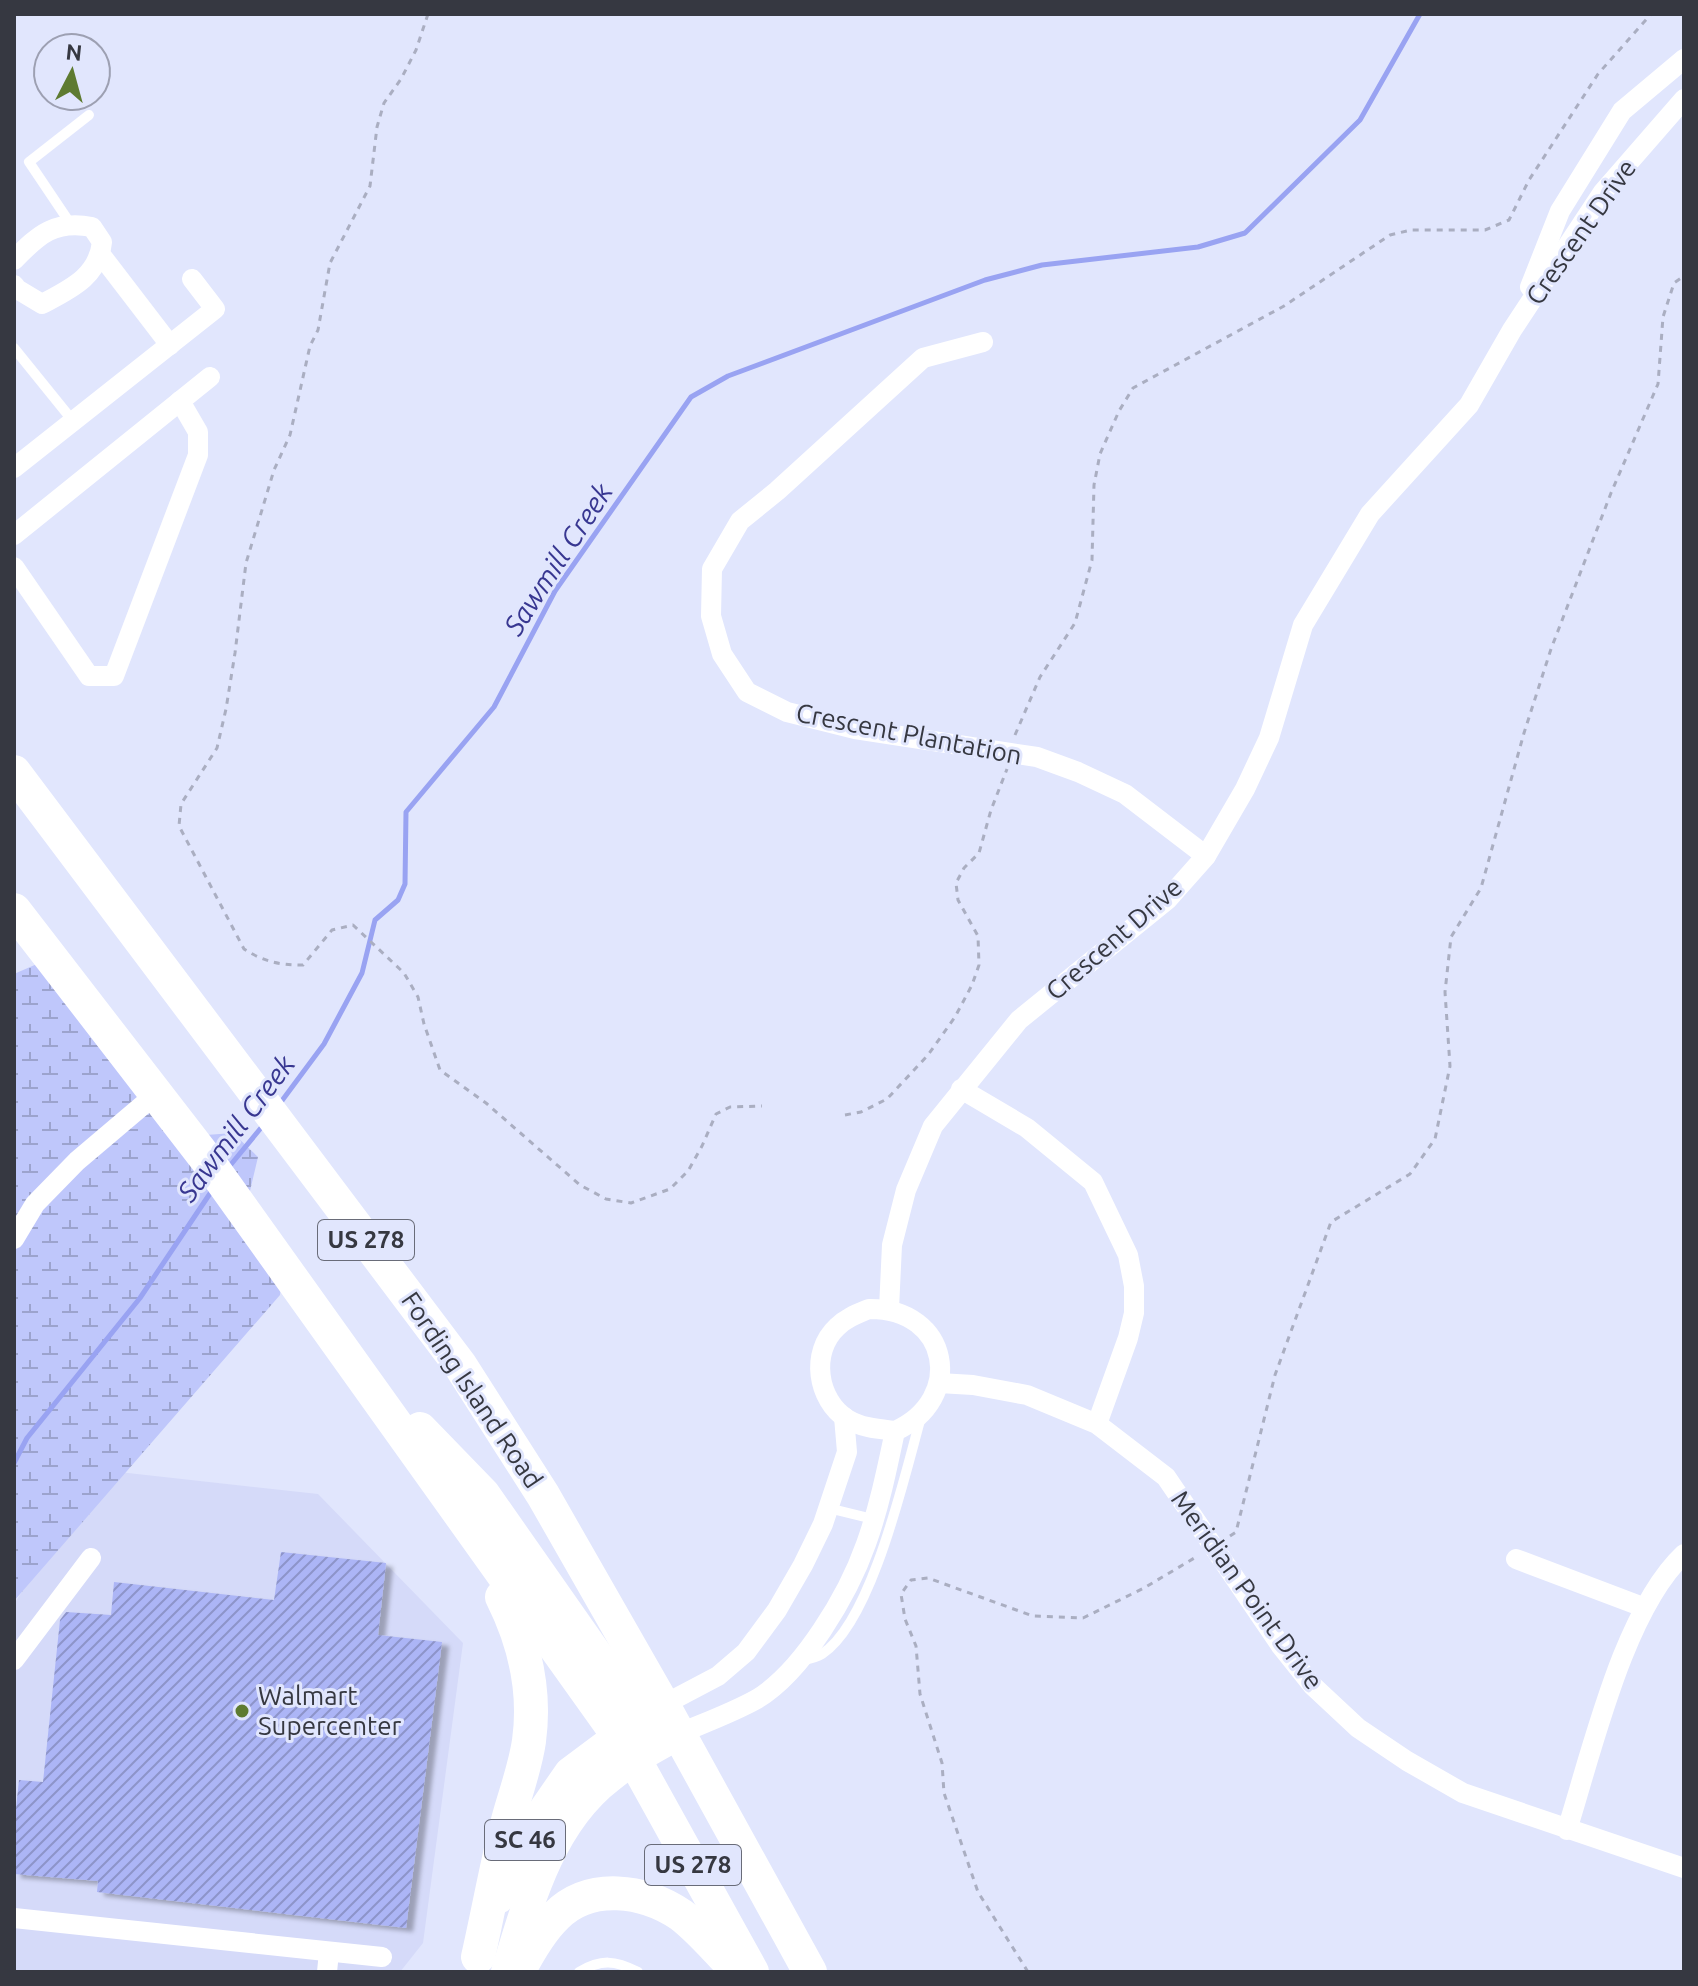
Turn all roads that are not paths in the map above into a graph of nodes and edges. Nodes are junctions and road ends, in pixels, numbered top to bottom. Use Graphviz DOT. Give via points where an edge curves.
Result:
graph roads {
  1 [pos="1684,59"];
  2 [pos="1684,99"];
  3 [pos="89,115"];
  4 [pos="70,223"];
  5 [pos="101,255"];
  6 [pos="14,260"];
  7 [pos="192,279"];
  8 [pos="15,288"];
  9 [pos="1512,330"];
  10 [pos="983,342"];
  11 [pos="170,345"];
  12 [pos="14,348"];
  13 [pos="210,377"];
  14 [pos="180,401"];
  15 [pos="73,421"];
  16 [pos="14,468"];
  17 [pos="14,535"];
  18 [pos="14,567"];
  19 [pos="21,784"];
  20 [pos="1206,856"];
  21 [pos="14,910"];
  22 [pos="961,1089"];
  23 [pos="156,1094"];
  24 [pos="14,1239"];
  25 [pos="889,1309"];
  26 [pos="342,1349"];
  27 [pos="939,1383"];
  28 [pos="922,1414"];
  29 [pos="844,1417"];
  30 [pos="1097,1424"];
  31 [pos="895,1431"];
  32 [pos="828,1508"];
  33 [pos="873,1519"];
  34 [pos="465,1521"];
  35 [pos="1684,1554"];
  36 [pos="91,1558"];
  37 [pos="1516,1559"];
  38 [pos="1643,1607"];
  39 [pos="14,1660"];
  40 [pos="795,1664"];
  41 [pos="648,1730"];
  42 [pos="1567,1830"];
  43 [pos="1684,1868"];
  44 [pos="14,1918"];
  45 [pos="382,1957"];
  46 [pos="328,1962"];
  47 [pos="486,1967"];
  48 [pos="518,1972"];
  49 [pos="579,1972"];
  50 [pos="638,1972"];
  51 [pos="739,1972"];
  52 [pos="752,1972"];
  53 [pos="810,1972"];
  1 -- 9 [label="street, Crescent Drive" via="1622,111 1560,211"];
  2 -- 9 [label="street, Crescent Drive" via="1603,192"];
  3 -- 4 [label="lane" via="29,162"];
  4 -- 5 [label="street" via="92,227 102,242"];
  4 -- 6 [label="street" via="37,237"];
  5 -- 8 [label="street" via="85,281 42,304"];
  5 -- 11 [label="street"];
  7 -- 11 [label="street" via="215,309"];
  9 -- 20 [label="street, Crescent Drive" via="1469,405 1370,514 1303,625 1269,738"];
  10 -- 20 [label="street, Crescent Plantation" via="923,358 740,521 712,569 711,616 722,654 747,692 787,712 855,729 1037,757 1125,794"];
  11 -- 15 [label="street"];
  12 -- 15 [label="lane"];
  13 -- 14 [label="street"];
  14 -- 17 [label="street"];
  14 -- 18 [label="street" via="198,432 198,455 114,676 89,676"];
  15 -- 16 [label="street"];
  19 -- 41 [label="highway, Fording Island Road / US 278" via="460,1365 543,1495"];
  20 -- 22 [label="street, Crescent Drive" via="1167,900 1019,1020"];
  21 -- 23 [label="highway, Fording Island Road / US 278"];
  22 -- 25 [label="street, Crescent Drive" via="933,1126 906,1190 892,1245"];
  22 -- 30 [label="street" via="1027,1128 1093,1182 1128,1255 1134,1313"];
  23 -- 24 [label="street" via="77,1161 35,1204"];
  23 -- 26 [label="highway, Fording Island Road / US 278"];
  25 -- 27 [label="street" via="924,1327 938,1354"];
  25 -- 29 [label="street" via="850,1316 824,1345 822,1384"];
  26 -- 34 [label="highway, Fording Island Road / US 278"];
  26 -- 41 [label="highway" via="483,1494"];
  27 -- 28 [label="street"];
  27 -- 30 [label="street, Meridian Point Drive" via="1027,1395"];
  28 -- 31 [label="street"];
  28 -- 40 [label="lane" via="896,1512 850,1625 822,1654"];
  29 -- 31 [label="street"];
  29 -- 32 [label="street" via="847,1452"];
  30 -- 42 [label="street, Meridian Point Drive" via="1166,1477 1289,1656 1358,1728 1463,1793"];
  31 -- 33 [label="street"];
  32 -- 33 [label="lane"];
  32 -- 41 [label="street" via="803,1565 746,1652"];
  33 -- 40 [label="street" via="838,1601"];
  34 -- 41 [label="highway, Fording Island Road / US 278"];
  34 -- 47 [label="highway" via="523,1645 531,1709"];
  35 -- 38 [label="street"];
  36 -- 39 [label="street"];
  37 -- 38 [label="street"];
  38 -- 42 [label="street"];
  40 -- 41 [label="street" via="759,1698"];
  41 -- 47 [label="main road, SC 46" via="568,1821 526,1907"];
  41 -- 52 [label="highway, Fording Island Road / US 278"];
  41 -- 53 [label="highway, Fording Island Road / US 278"];
  42 -- 43 [label="street, Meridian Point Drive"];
  44 -- 46 [label="street"];
  45 -- 46 [label="street"];
  48 -- 51 [label="highway" via="557,1914 593,1896 625,1892 680,1915"];
  49 -- 50 [label="lane" via="609,1960"];
}
